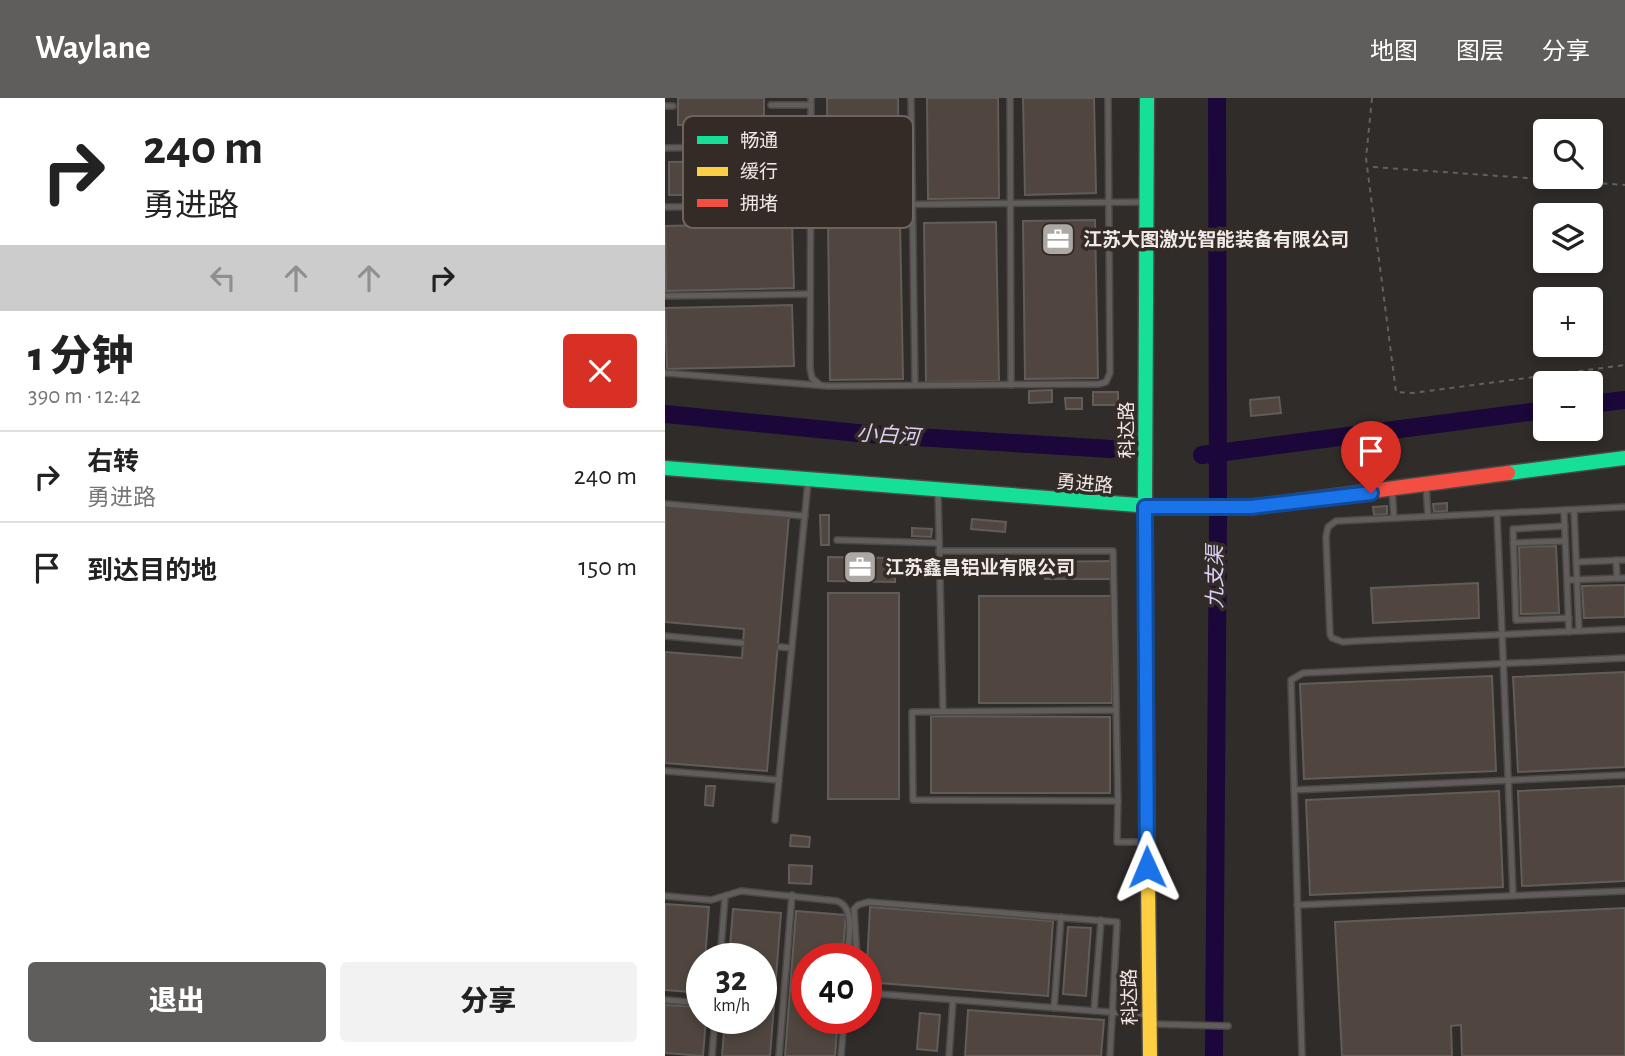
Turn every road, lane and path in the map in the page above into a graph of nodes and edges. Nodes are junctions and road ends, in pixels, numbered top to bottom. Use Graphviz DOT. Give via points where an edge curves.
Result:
graph roads {
  1 [pos="911,98"];
  2 [pos="1010,98"];
  3 [pos="1108,98"];
  4 [pos="1147,98"];
  5 [pos="1372,98"];
  6 [pos="811,102"];
  7 [pos="771,105"];
  8 [pos="665,106"];
  9 [pos="673,106"];
  10 [pos="911,116"];
  11 [pos="665,148"];
  12 [pos="683,148"];
  13 [pos="1373,167"];
  14 [pos="1625,186"];
  15 [pos="1109,202"];
  16 [pos="1146,202"];
  17 [pos="1011,203"];
  18 [pos="913,204"];
  19 [pos="665,207"];
  20 [pos="683,207"];
  21 [pos="811,228"];
  22 [pos="810,293"];
  23 [pos="665,296"];
  24 [pos="1625,366"];
  25 [pos="665,373"];
  26 [pos="821,385"];
  27 [pos="1011,385"];
  28 [pos="915,386"];
  29 [pos="1625,458"];
  30 [pos="665,468"];
  31 [pos="808,480"];
  32 [pos="1426,485"];
  33 [pos="938,490"];
  34 [pos="1392,490"];
  35 [pos="665,504"];
  36 [pos="1145,507"];
  37 [pos="1625,508"];
  38 [pos="1564,510"];
  39 [pos="1574,510"];
  40 [pos="1497,513"];
  41 [pos="805,516"];
  42 [pos="1428,516"];
  43 [pos="1394,518"];
  44 [pos="1565,526"];
  45 [pos="837,540"];
  46 [pos="1565,541"];
  47 [pos="939,543"];
  48 [pos="1513,543"];
  49 [pos="939,551"];
  50 [pos="1625,559"];
  51 [pos="1616,560"];
  52 [pos="1566,562"];
  53 [pos="1576,562"];
  54 [pos="1515,576"];
  55 [pos="1500,577"];
  56 [pos="1617,578"];
  57 [pos="1625,578"];
  58 [pos="1567,580"];
  59 [pos="1577,580"];
  60 [pos="1569,618"];
  61 [pos="1625,629"];
  62 [pos="1579,631"];
  63 [pos="1569,632"];
  64 [pos="1502,635"];
  65 [pos="665,636"];
  66 [pos="742,643"];
  67 [pos="780,647"];
  68 [pos="792,648"];
  69 [pos="1625,659"];
  70 [pos="1504,664"];
  71 [pos="1116,710"];
  72 [pos="943,711"];
  73 [pos="665,771"];
  74 [pos="1625,775"];
  75 [pos="779,780"];
  76 [pos="1508,780"];
  77 [pos="1294,790"];
  78 [pos="1118,801"];
  79 [pos="775,820"];
  80 [pos="1147,842"];
  81 [pos="1625,891"];
  82 [pos="792,895"];
  83 [pos="1513,895"];
  84 [pos="665,896"];
  85 [pos="725,897"];
  86 [pos="1297,905"];
  87 [pos="1061,917"];
  88 [pos="1101,920"];
  89 [pos="721,943"];
  90 [pos="848,943"];
  91 [pos="856,943"];
  92 [pos="882,994"];
  93 [pos="665,1000"];
  94 [pos="953,1000"];
  95 [pos="686,1002"];
  96 [pos="1054,1008"];
  97 [pos="1094,1011"];
  98 [pos="1113,1012"];
  99 [pos="1148,1020"];
  100 [pos="1228,1026"];
  101 [pos="714,1034"];
  102 [pos="843,1034"];
  103 [pos="712,1056"];
  104 [pos="779,1056"];
  105 [pos="841,1056"];
  106 [pos="949,1056"];
  107 [pos="1110,1056"];
  108 [pos="1150,1056"];
  109 [pos="1302,1056"];
  1 -- 10 [label="lane"];
  2 -- 17 [label="lane"];
  3 -- 15 [label="lane"];
  4 -- 16 [label="street, 科达路"];
  5 -- 24 [label="path" via="1366,158 1396,392"];
  6 -- 7 [label="lane"];
  8 -- 9 [label="lane"];
  11 -- 12 [label="lane"];
  13 -- 14 [label="path"];
  15 -- 16 [label="lane"];
  15 -- 17 [label="lane"];
  15 -- 27 [label="lane" via="1108,379 1099,384"];
  16 -- 36 [label="street, 科达路"];
  17 -- 18 [label="lane"];
  17 -- 27 [label="lane"];
  18 -- 28 [label="lane"];
  19 -- 20 [label="lane"];
  21 -- 22 [label="lane"];
  22 -- 23 [label="lane"];
  22 -- 26 [label="lane" via="810,368 812,378"];
  25 -- 26 [label="lane"];
  26 -- 28 [label="lane"];
  27 -- 28 [label="lane"];
  29 -- 32 [label="street, 勇进路"];
  30 -- 31 [label="street, 勇进路"];
  31 -- 33 [label="street, 勇进路"];
  31 -- 41 [label="lane"];
  32 -- 34 [label="street, 勇进路"];
  32 -- 42 [label="lane"];
  33 -- 36 [label="street, 勇进路"];
  33 -- 47 [label="lane"];
  34 -- 36 [label="street, 勇进路" via="1251,507"];
  34 -- 43 [label="lane"];
  35 -- 41 [label="lane"];
  36 -- 80 [label="street, 科达路"];
  37 -- 39 [label="lane"];
  38 -- 39 [label="lane"];
  38 -- 40 [label="lane"];
  38 -- 44 [label="lane"];
  39 -- 53 [label="lane"];
  40 -- 42 [label="lane"];
  40 -- 55 [label="lane"];
  41 -- 68 [label="lane"];
  42 -- 43 [label="lane"];
  43 -- 64 [label="lane" via="1336,521 1328,527 1332,638 1343,642"];
  44 -- 46 [label="lane"];
  44 -- 48 [label="lane" via="1513,529"];
  45 -- 47 [label="lane"];
  46 -- 48 [label="lane"];
  46 -- 52 [label="lane"];
  47 -- 49 [label="lane"];
  48 -- 54 [label="lane"];
  49 -- 71 [label="lane" via="1113,551"];
  49 -- 72 [label="lane"];
  50 -- 51 [label="lane"];
  51 -- 53 [label="lane"];
  51 -- 56 [label="lane"];
  52 -- 53 [label="lane"];
  52 -- 58 [label="lane"];
  53 -- 59 [label="lane"];
  54 -- 55 [label="lane"];
  54 -- 60 [label="lane" via="1516,620"];
  55 -- 64 [label="lane"];
  56 -- 57 [label="lane"];
  56 -- 59 [label="lane"];
  58 -- 59 [label="lane"];
  58 -- 60 [label="lane"];
  59 -- 62 [label="lane"];
  60 -- 63 [label="lane"];
  61 -- 62 [label="lane"];
  62 -- 63 [label="lane"];
  63 -- 64 [label="lane"];
  64 -- 70 [label="lane"];
  65 -- 66 [label="lane"];
  67 -- 68 [label="lane"];
  68 -- 75 [label="lane"];
  69 -- 70 [label="lane"];
  70 -- 76 [label="lane"];
  70 -- 77 [label="lane" via="1296,675 1290,687"];
  71 -- 72 [label="lane"];
  71 -- 78 [label="lane"];
  72 -- 78 [label="lane" via="912,712 913,800"];
  73 -- 75 [label="lane"];
  74 -- 76 [label="lane"];
  75 -- 79 [label="lane"];
  76 -- 77 [label="lane"];
  76 -- 83 [label="lane"];
  77 -- 86 [label="lane"];
  78 -- 80 [label="lane" via="1117,842"];
  80 -- 99 [label="street, 科达路"];
  81 -- 83 [label="lane"];
  82 -- 85 [label="lane" via="741,891"];
  82 -- 90 [label="lane" via="843,903 849,911"];
  82 -- 104 [label="lane"];
  83 -- 86 [label="lane"];
  84 -- 85 [label="lane"];
  85 -- 89 [label="lane"];
  86 -- 109 [label="lane"];
  87 -- 88 [label="lane"];
  87 -- 91 [label="lane" via="862,903 855,909"];
  87 -- 96 [label="lane"];
  88 -- 97 [label="lane"];
  88 -- 98 [label="lane" via="1117,922"];
  92 -- 94 [label="lane"];
  93 -- 95 [label="lane"];
  94 -- 96 [label="lane"];
  94 -- 106 [label="lane"];
  96 -- 97 [label="lane"];
  97 -- 98 [label="lane"];
  98 -- 99 [label="lane"];
  98 -- 107 [label="lane"];
  99 -- 100 [label="lane"];
  99 -- 108 [label="street, 科达路"];
  101 -- 103 [label="lane"];
  102 -- 105 [label="lane"];
}
